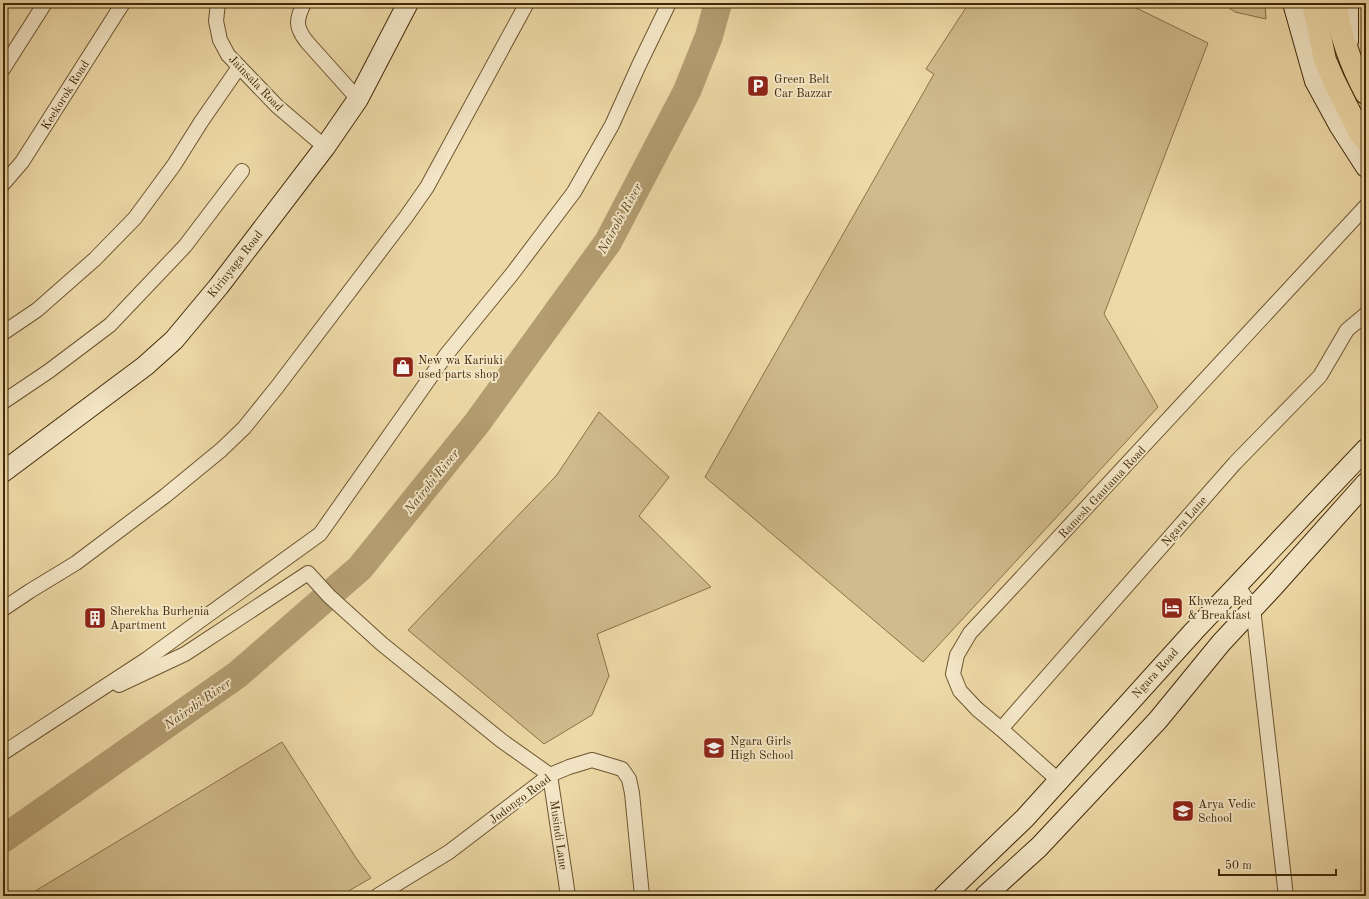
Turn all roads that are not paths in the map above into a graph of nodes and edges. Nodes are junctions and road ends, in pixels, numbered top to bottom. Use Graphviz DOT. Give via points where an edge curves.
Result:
graph roads {
  1 [pos="45,3"];
  2 [pos="124,3"];
  3 [pos="218,3"];
  4 [pos="304,3"];
  5 [pos="408,3"];
  6 [pos="527,3"];
  7 [pos="669,3"];
  8 [pos="1293,3"];
  9 [pos="1313,3"];
  10 [pos="1335,3"];
  11 [pos="1348,3"];
  12 [pos="1348,52"];
  13 [pos="239,67"];
  14 [pos="3,69"];
  15 [pos="1366,92"];
  16 [pos="358,99"];
  17 [pos="1366,140"];
  18 [pos="325,147"];
  19 [pos="1366,167"];
  20 [pos="242,171"];
  21 [pos="3,184"];
  22 [pos="1366,206"];
  23 [pos="1366,314"];
  24 [pos="3,333"];
  25 [pos="3,402"];
  26 [pos="1366,449"];
  27 [pos="3,472"];
  28 [pos="1366,483"];
  29 [pos="1237,585"];
  30 [pos="1253,608"];
  31 [pos="3,609"];
  32 [pos="83,700"];
  33 [pos="1001,728"];
  34 [pos="3,753"];
  35 [pos="550,775"];
  36 [pos="1058,780"];
  37 [pos="564,894"];
  38 [pos="377,896"];
  39 [pos="642,896"];
  40 [pos="944,896"];
  41 [pos="985,896"];
  42 [pos="1286,896"];
  1 -- 14 [label="street"];
  2 -- 21 [label="street, Keekorok Road" via="22,162"];
  3 -- 13 [label="street, Jainsala Road" via="216,21 220,40 228,55"];
  4 -- 16 [label="street" via="298,20 300,33"];
  5 -- 16 [label="main road, Kirinyaga Road"];
  6 -- 31 [label="street" via="427,187 274,392 244,428 165,496 76,563"];
  7 -- 32 [label="street" via="612,125 574,192 446,355 320,534 147,659"];
  8 -- 19 [label="main road" via="1315,81 1338,125"];
  9 -- 17 [label="highway" via="1325,60 1360,133"];
  10 -- 12 [label="highway"];
  11 -- 12 [label="main road"];
  12 -- 15 [label="highway"];
  13 -- 18 [label="street, Jainsala Road" via="277,106"];
  13 -- 24 [label="street" via="174,165 135,218 95,259 37,310"];
  16 -- 18 [label="main road, Kirinyaga Road"];
  18 -- 27 [label="main road, Kirinyaga Road" via="219,286 174,340 145,366"];
  20 -- 25 [label="street" via="185,246 110,325 50,371"];
  22 -- 33 [label="street, Ramesh Gautama Road" via="970,633 957,655 953,674 960,691"];
  23 -- 33 [label="street, Ngara Lane" via="1347,330 1320,376 1235,463"];
  26 -- 29 [label="main road, Ngara Road"];
  28 -- 30 [label="main road"];
  29 -- 30 [label="street"];
  29 -- 36 [label="main road, Ngara Road"];
  30 -- 41 [label="main road" via="1220,643 1158,720 1039,847"];
  30 -- 42 [label="street"];
  32 -- 34 [label="street"];
  32 -- 35 [label="street" via="185,654 308,573 329,596 382,644"];
  33 -- 36 [label="street, Ramesh Gautama Road"];
  35 -- 37 [label="street, Musindi Lane"];
  35 -- 38 [label="street, Jodongo Road" via="449,852"];
  35 -- 39 [label="street, Jodongo Road" via="592,760 622,769 629,779 632,793"];
  36 -- 40 [label="main road, Ngara Road" via="1025,818"];
}
